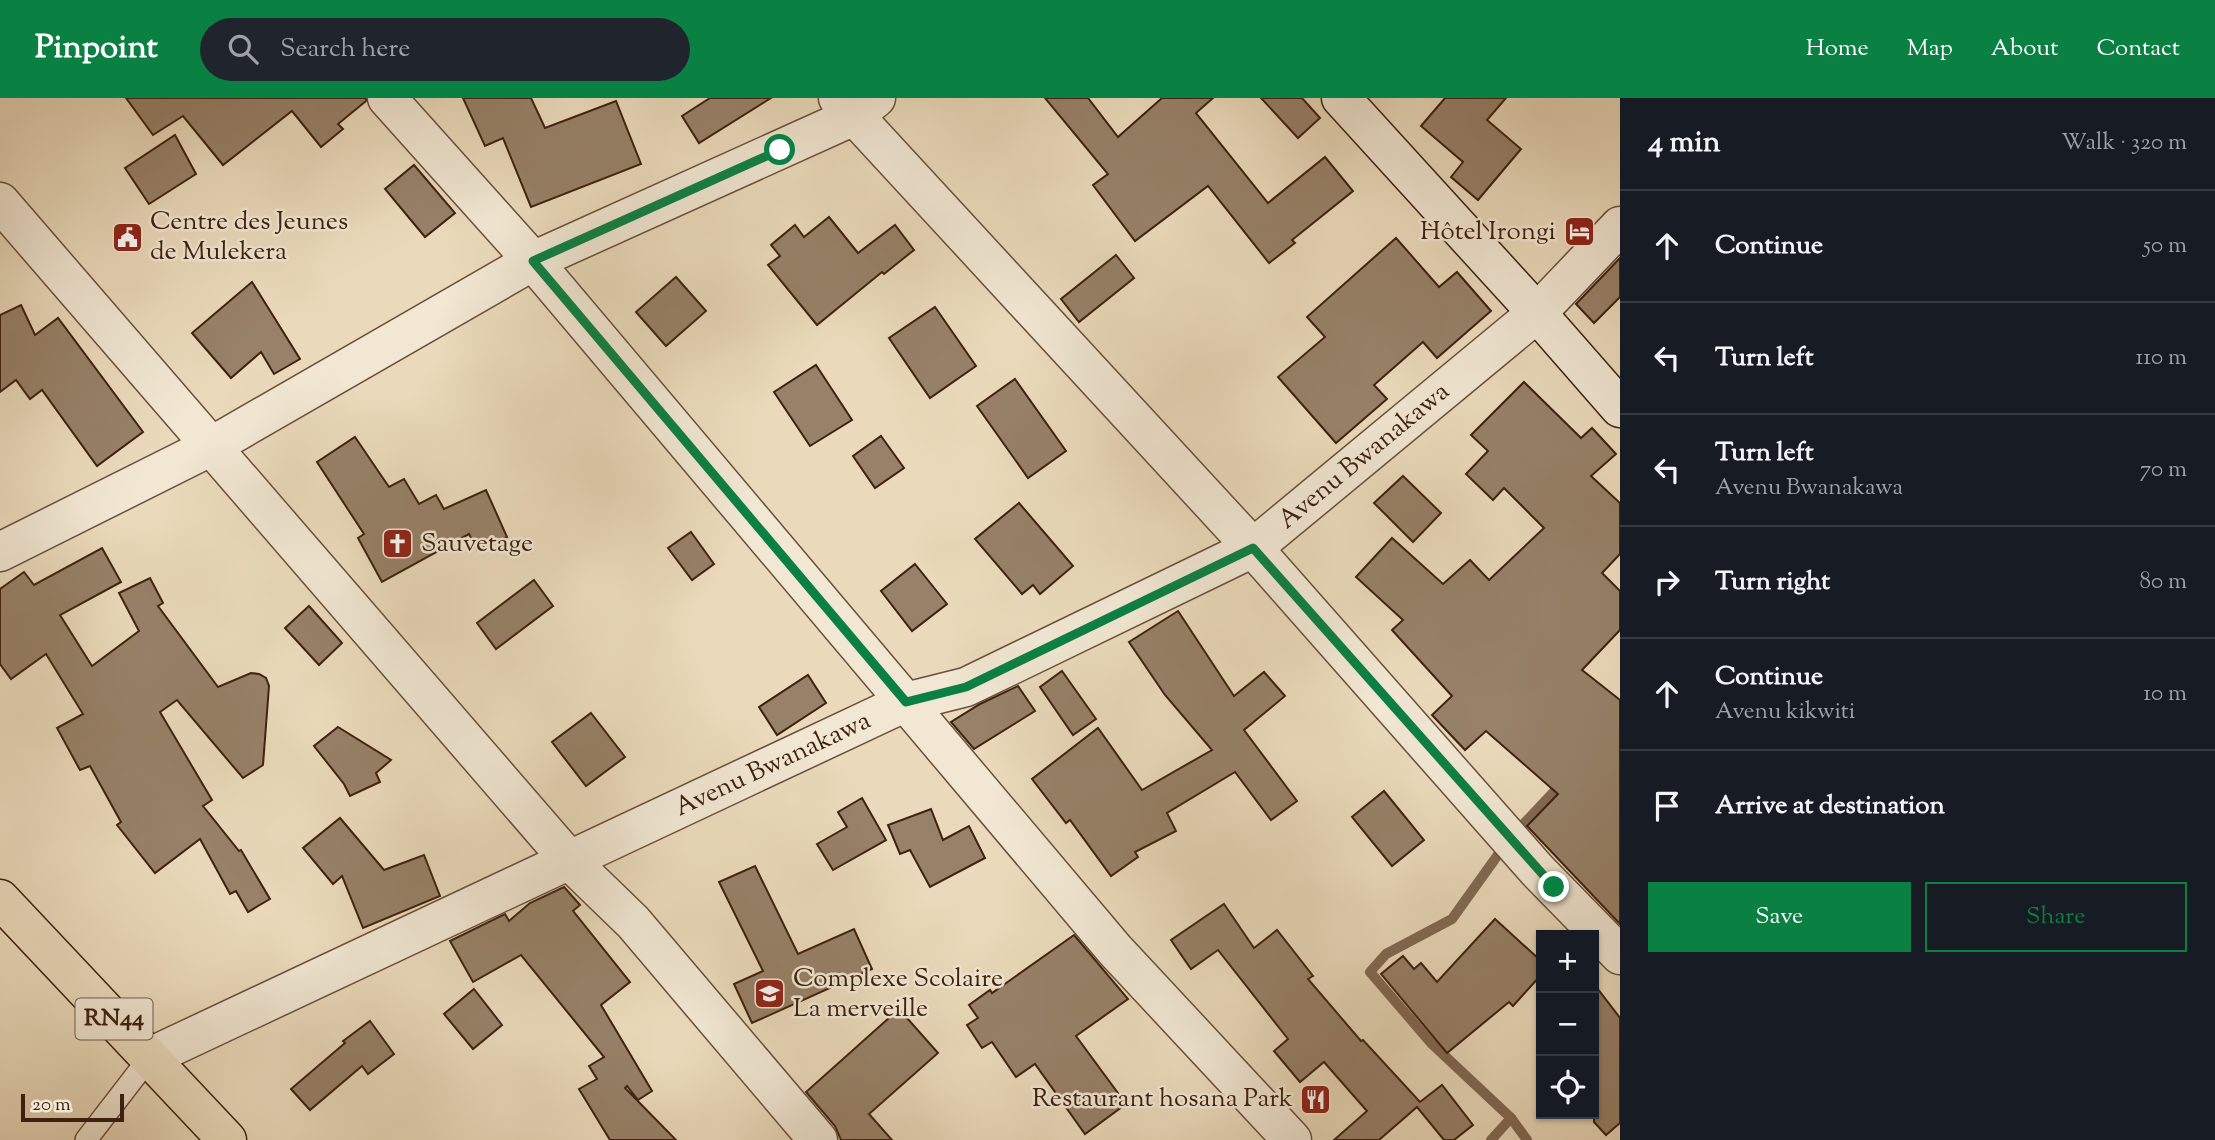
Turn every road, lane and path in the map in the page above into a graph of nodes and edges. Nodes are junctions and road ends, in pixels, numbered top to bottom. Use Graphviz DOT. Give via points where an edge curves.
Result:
graph roads {
  1 [pos="387,98"];
  2 [pos="1341,98"];
  3 [pos="856,104"];
  4 [pos="0,202"];
  5 [pos="1620,226"];
  6 [pos="533,261"];
  7 [pos="1537,313"];
  8 [pos="1620,408"];
  9 [pos="210,447"];
  10 [pos="1253,548"];
  11 [pos="0,552"];
  12 [pos="906,702"];
  13 [pos="570,861"];
  14 [pos="0,899"];
  15 [pos="1620,955"];
  16 [pos="150,1057"];
  17 [pos="86,1140"];
  18 [pos="227,1140"];
  19 [pos="818,1140"];
  20 [pos="1292,1140"];
  1 -- 6 [label="street"];
  2 -- 7 [label="street"];
  3 -- 6 [label="street"];
  3 -- 10 [label="street"];
  4 -- 9 [label="street"];
  5 -- 7 [label="street, Avenu Bwanakawa"];
  6 -- 9 [label="street"];
  6 -- 12 [label="street"];
  7 -- 8 [label="street"];
  7 -- 10 [label="street, Avenu Bwanakawa"];
  9 -- 11 [label="street"];
  9 -- 13 [label="street"];
  10 -- 12 [label="street, Avenu Bwanakawa" via="966,687"];
  10 -- 15 [label="street" via="1510,840"];
  12 -- 13 [label="street, Avenu Bwanakawa"];
  12 -- 20 [label="street" via="1115,950"];
  13 -- 16 [label="street, Avenu Bwanakawa"];
  13 -- 19 [label="street" via="633,922"];
  14 -- 16 [label="main road, RN44"];
  16 -- 17 [label="lane"];
  16 -- 18 [label="main road, RN44"];
}
